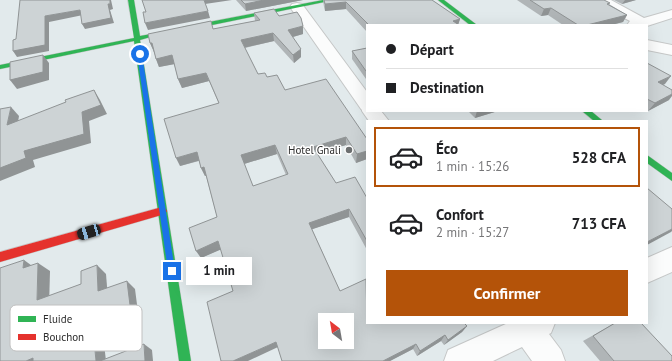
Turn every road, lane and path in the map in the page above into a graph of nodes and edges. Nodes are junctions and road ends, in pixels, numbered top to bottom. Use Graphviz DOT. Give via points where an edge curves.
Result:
graph roads {
  1 [pos="131,0"];
  2 [pos="331,0"];
  3 [pos="441,0"];
  4 [pos="601,0"];
  5 [pos="297,7"];
  6 [pos="672,14"];
  7 [pos="473,24"];
  8 [pos="638,24"];
  9 [pos="175,31"];
  10 [pos="160,34"];
  11 [pos="137,38"];
  12 [pos="648,45"];
  13 [pos="672,50"];
  14 [pos="0,67"];
  15 [pos="366,104"];
  16 [pos="587,112"];
  17 [pos="598,120"];
  18 [pos="648,159"];
  19 [pos="672,178"];
  20 [pos="162,211"];
  21 [pos="0,257"];
  22 [pos="672,259"];
  23 [pos="648,271"];
  24 [pos="531,325"];
  25 [pos="185,361"];
  26 [pos="459,361"];
  27 [pos="550,361"];
  1 -- 11 [label="street"];
  2 -- 5 [label="street"];
  3 -- 7 [label="street"];
  4 -- 8 [label="street"];
  5 -- 9 [label="street"];
  5 -- 15 [label="street"];
  6 -- 8 [label="street"];
  10 -- 11 [label="street"];
  11 -- 14 [label="street"];
  11 -- 20 [label="street"];
  12 -- 13 [label="street"];
  16 -- 17 [label="street"];
  18 -- 19 [label="street"];
  20 -- 21 [label="street"];
  20 -- 25 [label="street"];
  22 -- 23 [label="street"];
  24 -- 26 [label="street"];
  24 -- 27 [label="street"];
}
